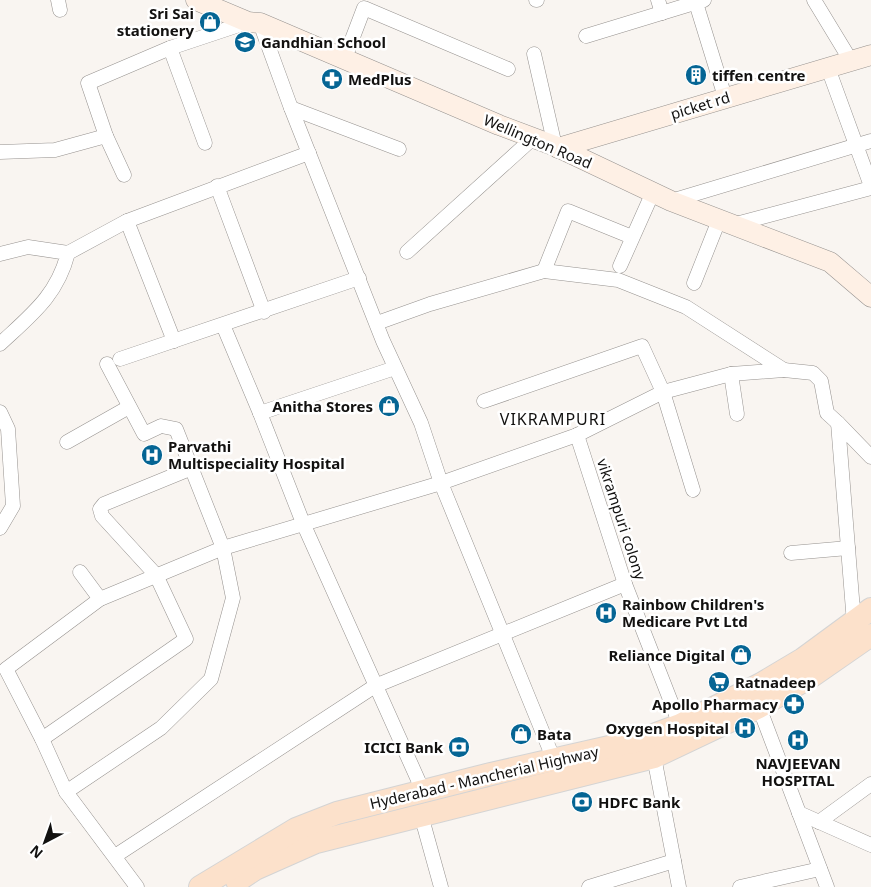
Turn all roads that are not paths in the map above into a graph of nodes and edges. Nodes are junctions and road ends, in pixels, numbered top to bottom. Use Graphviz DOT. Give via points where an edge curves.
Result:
graph roads {
  1 [pos="814,0"];
  2 [pos="700,1"];
  3 [pos="209,2"];
  4 [pos="366,4"];
  5 [pos="660,7"];
  6 [pos="254,22"];
  7 [pos="586,36"];
  8 [pos="170,48"];
  9 [pos="534,54"];
  10 [pos="871,55"];
  11 [pos="345,58"];
  12 [pos="851,61"];
  13 [pos="828,68"];
  14 [pos="508,69"];
  15 [pos="725,97"];
  16 [pos="291,108"];
  17 [pos="106,136"];
  18 [pos="532,139"];
  19 [pos="871,141"];
  20 [pos="205,143"];
  21 [pos="856,146"];
  22 [pos="557,147"];
  23 [pos="400,149"];
  24 [pos="0,152"];
  25 [pos="309,153"];
  26 [pos="124,175"];
  27 [pos="217,186"];
  28 [pos="871,187"];
  29 [pos="652,192"];
  30 [pos="671,201"];
  31 [pos="127,221"];
  32 [pos="726,222"];
  33 [pos="632,238"];
  34 [pos="407,252"];
  35 [pos="68,253"];
  36 [pos="0,254"];
  37 [pos="620,266"];
  38 [pos="544,271"];
  39 [pos="359,278"];
  40 [pos="694,283"];
  41 [pos="871,297"];
  42 [pos="264,312"];
  43 [pos="377,323"];
  44 [pos="222,325"];
  45 [pos="174,341"];
  46 [pos="0,344"];
  47 [pos="395,368"];
  48 [pos="784,370"];
  49 [pos="730,374"];
  50 [pos="664,392"];
  51 [pos="484,401"];
  52 [pos="129,407"];
  53 [pos="0,412"];
  54 [pos="260,413"];
  55 [pos="737,414"];
  56 [pos="838,423"];
  57 [pos="577,435"];
  58 [pos="67,442"];
  59 [pos="871,457"];
  60 [pos="192,468"];
  61 [pos="440,483"];
  62 [pos="693,490"];
  63 [pos="303,523"];
  64 [pos="0,528"];
  65 [pos="223,548"];
  66 [pos="848,548"];
  67 [pos="791,553"];
  68 [pos="80,572"];
  69 [pos="156,575"];
  70 [pos="625,584"];
  71 [pos="100,599"];
  72 [pos="865,622"];
  73 [pos="503,634"];
  74 [pos="376,686"];
  75 [pos="759,706"];
  76 [pos="680,725"];
  77 [pos="42,739"];
  78 [pos="654,757"];
  79 [pos="554,760"];
  80 [pos="871,784"];
  81 [pos="423,791"];
  82 [pos="66,792"];
  83 [pos="799,813"];
  84 [pos="421,814"];
  85 [pos="819,822"];
  86 [pos="871,845"];
  87 [pos="116,856"];
  88 [pos="674,861"];
  89 [pos="820,869"];
  90 [pos="237,885"];
  91 [pos="137,887"];
  92 [pos="200,887"];
  93 [pos="441,887"];
  94 [pos="589,887"];
  95 [pos="679,887"];
  96 [pos="740,887"];
  97 [pos="827,887"];
  1 -- 12 [label="street"];
  2 -- 5 [label="street"];
  2 -- 15 [label="street"];
  3 -- 6 [label="main road, Wellington Road"];
  4 -- 11 [label="street"];
  4 -- 14 [label="street"];
  5 -- 7 [label="street"];
  6 -- 8 [label="street"];
  6 -- 11 [label="main road, Wellington Road"];
  6 -- 16 [label="street"];
  8 -- 17 [label="street" via="88,83"];
  8 -- 20 [label="street"];
  9 -- 22 [label="street"];
  10 -- 12 [label="main road, picket rd"];
  11 -- 18 [label="main road, Wellington Road"];
  12 -- 13 [label="main road, picket rd"];
  13 -- 15 [label="main road, picket rd"];
  13 -- 21 [label="street"];
  15 -- 22 [label="main road, picket rd"];
  16 -- 23 [label="street"];
  16 -- 25 [label="street"];
  17 -- 24 [label="street" via="55,150"];
  17 -- 26 [label="street"];
  18 -- 22 [label="main road, Wellington Road"];
  18 -- 34 [label="street"];
  19 -- 21 [label="street"];
  21 -- 28 [label="street"];
  21 -- 30 [label="street"];
  22 -- 29 [label="main road, Wellington Road"];
  25 -- 27 [label="street"];
  25 -- 39 [label="street"];
  27 -- 31 [label="street"];
  27 -- 42 [label="street"];
  28 -- 32 [label="street"];
  29 -- 30 [label="main road, Wellington Road"];
  29 -- 33 [label="street"];
  30 -- 32 [label="main road, Wellington Road"];
  31 -- 35 [label="street"];
  31 -- 45 [label="street"];
  32 -- 40 [label="street"];
  32 -- 41 [label="main road, Wellington Road" via="830,262"];
  33 -- 37 [label="street"];
  33 -- 38 [label="street" via="568,211"];
  35 -- 36 [label="street" via="28,247"];
  35 -- 46 [label="street" via="55,289"];
  38 -- 43 [label="street"];
  38 -- 48 [label="street" via="618,280 686,306"];
  39 -- 42 [label="street"];
  39 -- 43 [label="street"];
  42 -- 44 [label="street"];
  43 -- 47 [label="street"];
  44 -- 45 [label="street"];
  44 -- 54 [label="street"];
  45 -- 52 [label="street" via="114,362"];
  47 -- 54 [label="street"];
  47 -- 61 [label="street" via="421,422"];
  48 -- 49 [label="street"];
  48 -- 56 [label="street" via="813,374 821,381 828,412"];
  49 -- 50 [label="street"];
  49 -- 55 [label="street"];
  50 -- 51 [label="street" via="642,346"];
  50 -- 57 [label="street"];
  50 -- 62 [label="street"];
  52 -- 58 [label="street"];
  52 -- 60 [label="street" via="144,434 161,426 176,429"];
  53 -- 64 [label="street" via="8,429 13,506"];
  54 -- 63 [label="street"];
  56 -- 59 [label="street"];
  56 -- 66 [label="street"];
  57 -- 61 [label="street"];
  57 -- 70 [label="street, vikrampuri colony"];
  60 -- 65 [label="street"];
  60 -- 69 [label="street" via="104,504 100,509 102,516"];
  61 -- 63 [label="street"];
  61 -- 73 [label="street"];
  63 -- 65 [label="street"];
  63 -- 74 [label="street"];
  65 -- 69 [label="street"];
  65 -- 82 [label="street" via="233,598 211,679 161,728"];
  66 -- 67 [label="street"];
  66 -- 72 [label="street"];
  68 -- 71 [label="street"];
  69 -- 71 [label="street"];
  69 -- 77 [label="street" via="186,639"];
  70 -- 73 [label="street"];
  70 -- 76 [label="street, vikrampuri colony"];
  71 -- 77 [label="street" via="6,669"];
  72 -- 75 [label="main road, Hyderabad - Mancherial Highway" via="812,676"];
  72 -- 76 [label="main road, Hyderabad - Mancherial Highway" via="761,684"];
  73 -- 74 [label="street"];
  73 -- 79 [label="street"];
  74 -- 81 [label="street"];
  74 -- 87 [label="street"];
  75 -- 78 [label="main road, Hyderabad - Mancherial Highway"];
  75 -- 83 [label="street"];
  76 -- 79 [label="main road, Hyderabad - Mancherial Highway" via="640,740"];
  77 -- 82 [label="street"];
  78 -- 84 [label="main road, Hyderabad - Mancherial Highway"];
  78 -- 88 [label="street"];
  79 -- 81 [label="main road, Hyderabad - Mancherial Highway"];
  80 -- 85 [label="street"];
  81 -- 92 [label="main road, Hyderabad - Mancherial Highway" via="337,813 296,829"];
  82 -- 87 [label="street"];
  83 -- 85 [label="street"];
  83 -- 89 [label="street"];
  84 -- 90 [label="main road, Hyderabad - Mancherial Highway" via="316,842 255,870"];
  84 -- 93 [label="street"];
  85 -- 86 [label="street"];
  87 -- 91 [label="street"];
  88 -- 94 [label="street"];
  88 -- 95 [label="street"];
  89 -- 96 [label="street"];
  89 -- 97 [label="street"];
}
